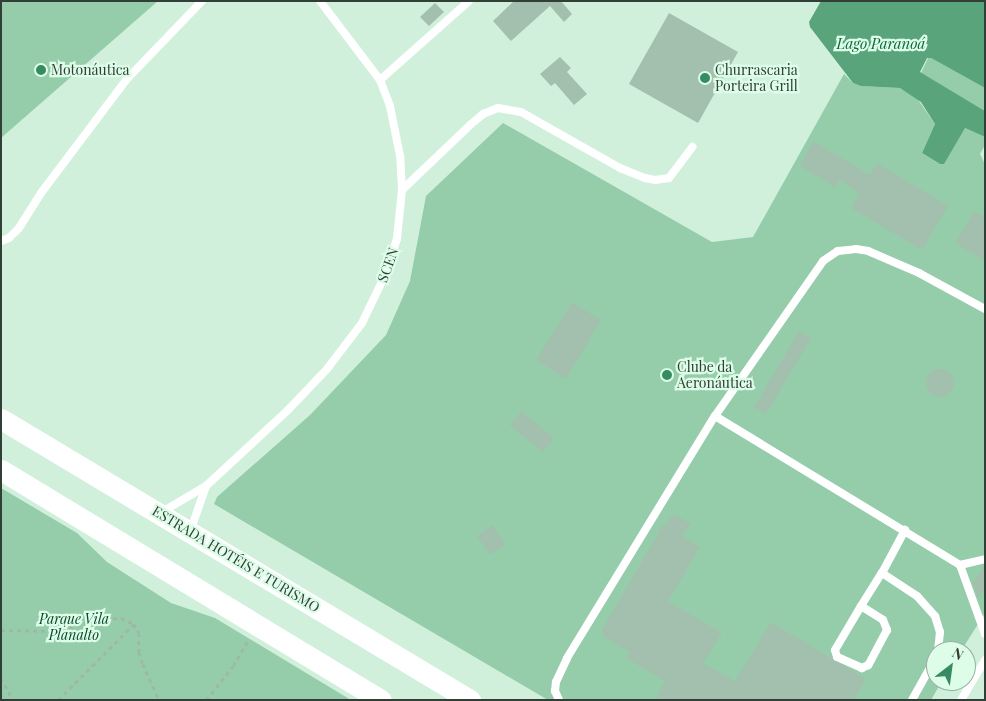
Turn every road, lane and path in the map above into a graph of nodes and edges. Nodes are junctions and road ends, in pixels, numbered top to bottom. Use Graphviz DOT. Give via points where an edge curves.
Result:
graph roads {
  1 [pos="202,1"];
  2 [pos="320,1"];
  3 [pos="469,1"];
  4 [pos="380,80"];
  5 [pos="692,147"];
  6 [pos="402,190"];
  7 [pos="1,241"];
  8 [pos="985,309"];
  9 [pos="715,416"];
  10 [pos="1,419"];
  11 [pos="1,470"];
  12 [pos="206,486"];
  13 [pos="160,513"];
  14 [pos="905,530"];
  15 [pos="190,532"];
  16 [pos="985,559"];
  17 [pos="960,564"];
  18 [pos="882,573"];
  19 [pos="861,606"];
  20 [pos="134,624"];
  21 [pos="258,624"];
  22 [pos="1,630"];
  23 [pos="985,634"];
  24 [pos="939,641"];
  25 [pos="985,660"];
  26 [pos="926,675"];
  27 [pos="1,678"];
  28 [pos="13,700"];
  29 [pos="58,700"];
  30 [pos="159,700"];
  31 [pos="206,700"];
  32 [pos="381,700"];
  33 [pos="470,700"];
  34 [pos="558,700"];
  35 [pos="912,700"];
  36 [pos="961,700"];
  1 -- 7 [label="lane" via="126,80 41,193 19,228"];
  2 -- 4 [label="lane, SCEN"];
  3 -- 4 [label="lane"];
  4 -- 6 [label="lane, SCEN" via="397,132"];
  5 -- 6 [label="lane" via="669,178 645,178 620,168 521,112 498,108 482,114"];
  6 -- 12 [label="lane, SCEN" via="397,238 387,271 362,323 327,369"];
  8 -- 9 [label="lane" via="880,256 856,249 838,251 816,269"];
  9 -- 14 [label="lane"];
  9 -- 34 [label="lane" via="562,668 555,688"];
  10 -- 13 [label="main road, ESTRADA HOTÉIS E TURISMO"];
  11 -- 21 [label="main road"];
  12 -- 13 [label="lane, SCEN"];
  12 -- 15 [label="lane, SCEN"];
  13 -- 15 [label="main road, ESTRADA HOTÉIS E TURISMO"];
  14 -- 17 [label="lane"];
  14 -- 18 [label="lane"];
  15 -- 33 [label="main road, ESTRADA HOTÉIS E TURISMO"];
  16 -- 17 [label="lane"];
  17 -- 23 [label="lane"];
  18 -- 19 [label="lane"];
  18 -- 24 [label="lane" via="917,596 935,616"];
  19 -- 19 [label="lane" via="835,650 837,657 862,668 868,665 887,630 883,620"];
  20 -- 22 [label="path" via="121,618 53,632"];
  20 -- 29 [label="path"];
  20 -- 30 [label="path" via="139,633 139,652"];
  21 -- 31 [label="path" via="233,666"];
  21 -- 32 [label="main road"];
  25 -- 36 [label="lane"];
  26 -- 35 [label="lane"];
  27 -- 28 [label="path"];
}
